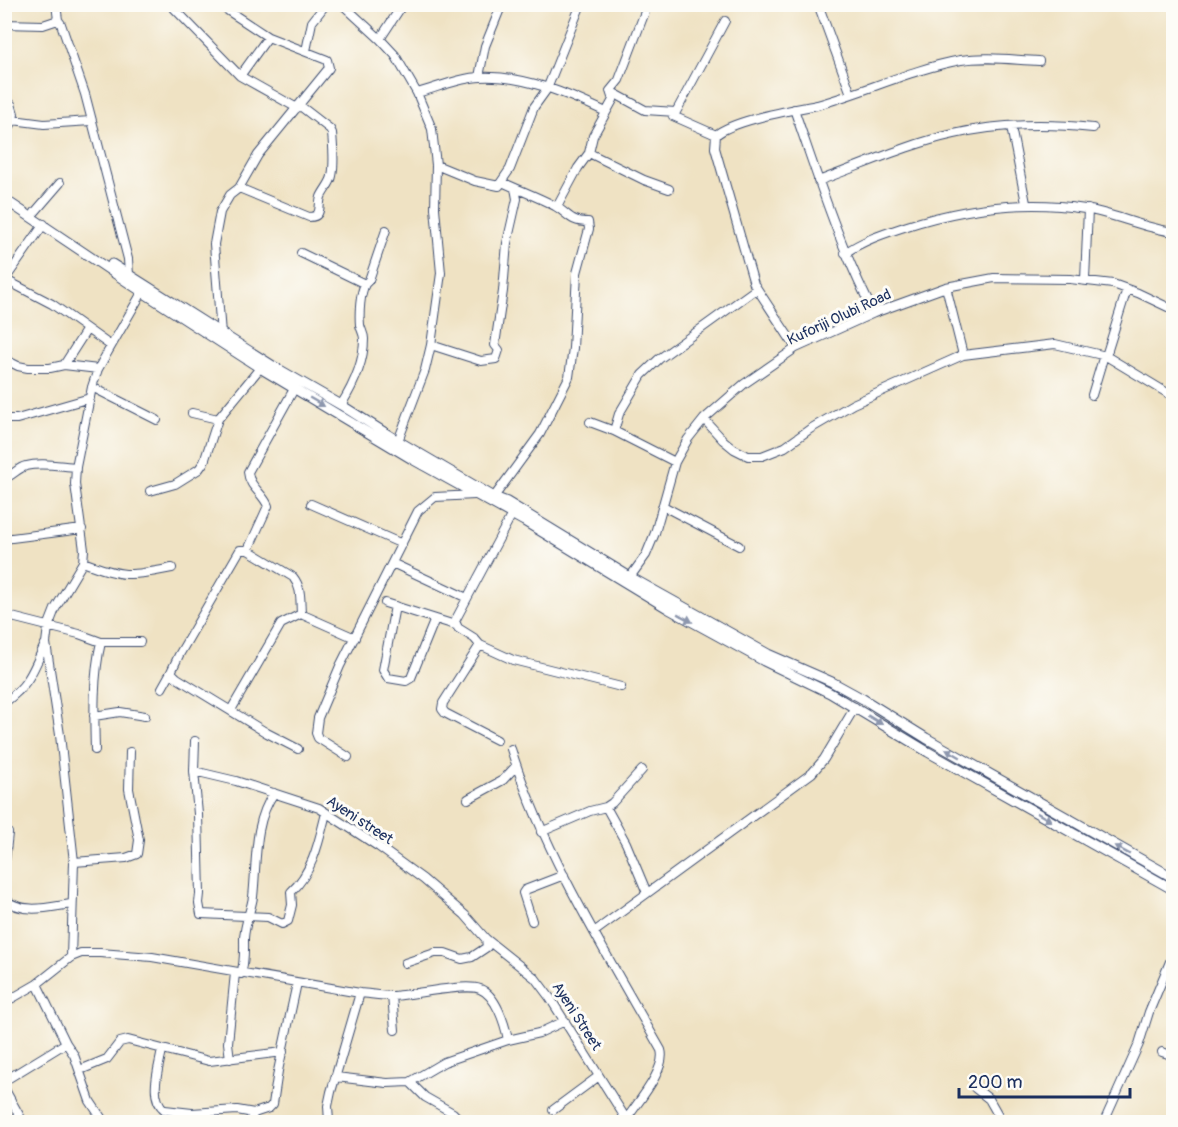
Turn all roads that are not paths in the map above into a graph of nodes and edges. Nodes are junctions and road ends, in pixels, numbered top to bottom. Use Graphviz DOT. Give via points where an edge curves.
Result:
graph roads {
  1 [pos="56,4"];
  2 [pos="170,4"];
  3 [pos="218,4"];
  4 [pos="326,4"];
  5 [pos="342,4"];
  6 [pos="403,4"];
  7 [pos="502,4"];
  8 [pos="581,4"];
  9 [pos="648,4"];
  10 [pos="818,4"];
  11 [pos="58,20"];
  12 [pos="725,21"];
  13 [pos="4,24"];
  14 [pos="268,37"];
  15 [pos="380,39"];
  16 [pos="306,51"];
  17 [pos="1039,62"];
  18 [pos="240,76"];
  19 [pos="479,76"];
  20 [pos="547,89"];
  21 [pos="610,92"];
  22 [pos="417,93"];
  23 [pos="851,94"];
  24 [pos="4,100"];
  25 [pos="298,106"];
  26 [pos="794,109"];
  27 [pos="606,112"];
  28 [pos="676,112"];
  29 [pos="13,120"];
  30 [pos="91,121"];
  31 [pos="1011,127"];
  32 [pos="1093,128"];
  33 [pos="716,135"];
  34 [pos="4,140"];
  35 [pos="589,153"];
  36 [pos="436,165"];
  37 [pos="818,181"];
  38 [pos="60,183"];
  39 [pos="499,186"];
  40 [pos="239,188"];
  41 [pos="515,188"];
  42 [pos="669,189"];
  43 [pos="4,191"];
  44 [pos="4,199"];
  45 [pos="1026,203"];
  46 [pos="557,207"];
  47 [pos="1088,209"];
  48 [pos="35,212"];
  49 [pos="44,224"];
  50 [pos="386,230"];
  51 [pos="1173,232"];
  52 [pos="845,253"];
  53 [pos="301,254"];
  54 [pos="129,275"];
  55 [pos="5,280"];
  56 [pos="1085,280"];
  57 [pos="365,284"];
  58 [pos="946,287"];
  59 [pos="144,289"];
  60 [pos="756,289"];
  61 [pos="1127,289"];
  62 [pos="1173,310"];
  63 [pos="874,313"];
  64 [pos="87,329"];
  65 [pos="222,334"];
  66 [pos="431,345"];
  67 [pos="111,346"];
  68 [pos="796,348"];
  69 [pos="963,355"];
  70 [pos="1105,356"];
  71 [pos="4,359"];
  72 [pos="64,364"];
  73 [pos="260,368"];
  74 [pos="98,369"];
  75 [pos="92,387"];
  76 [pos="294,389"];
  77 [pos="1092,395"];
  78 [pos="1173,397"];
  79 [pos="90,398"];
  80 [pos="341,405"];
  81 [pos="192,413"];
  82 [pos="4,419"];
  83 [pos="218,419"];
  84 [pos="704,419"];
  85 [pos="157,420"];
  86 [pos="590,422"];
  87 [pos="614,431"];
  88 [pos="398,441"];
  89 [pos="675,462"];
  90 [pos="76,467"];
  91 [pos="4,478"];
  92 [pos="150,491"];
  93 [pos="475,495"];
  94 [pos="494,497"];
  95 [pos="311,504"];
  96 [pos="663,506"];
  97 [pos="512,514"];
  98 [pos="82,529"];
  99 [pos="555,535"];
  100 [pos="4,539"];
  101 [pos="402,544"];
  102 [pos="739,546"];
  103 [pos="248,550"];
  104 [pos="83,562"];
  105 [pos="392,563"];
  106 [pos="172,568"];
  107 [pos="630,577"];
  108 [pos="466,598"];
  109 [pos="385,603"];
  110 [pos="395,606"];
  111 [pos="301,614"];
  112 [pos="4,615"];
  113 [pos="435,619"];
  114 [pos="455,625"];
  115 [pos="48,627"];
  116 [pos="355,638"];
  117 [pos="101,642"];
  118 [pos="140,642"];
  119 [pos="46,643"];
  120 [pos="480,645"];
  121 [pos="766,658"];
  122 [pos="171,672"];
  123 [pos="621,687"];
  124 [pos="162,688"];
  125 [pos="4,703"];
  126 [pos="855,707"];
  127 [pos="231,710"];
  128 [pos="94,716"];
  129 [pos="145,716"];
  130 [pos="497,740"];
  131 [pos="195,741"];
  132 [pos="298,749"];
  133 [pos="511,749"];
  134 [pos="95,750"];
  135 [pos="130,752"];
  136 [pos="348,757"];
  137 [pos="516,766"];
  138 [pos="642,770"];
  139 [pos="194,771"];
  140 [pos="274,793"];
  141 [pos="468,799"];
  142 [pos="606,807"];
  143 [pos="326,813"];
  144 [pos="541,832"];
  145 [pos="8,833"];
  146 [pos="74,862"];
  147 [pos="4,870"];
  148 [pos="564,875"];
  149 [pos="1173,878"];
  150 [pos="1172,889"];
  151 [pos="647,893"];
  152 [pos="4,899"];
  153 [pos="71,904"];
  154 [pos="248,915"];
  155 [pos="532,921"];
  156 [pos="594,932"];
  157 [pos="486,939"];
  158 [pos="1173,952"];
  159 [pos="71,957"];
  160 [pos="405,963"];
  161 [pos="238,974"];
  162 [pos="297,982"];
  163 [pos="37,984"];
  164 [pos="360,993"];
  165 [pos="392,996"];
  166 [pos="4,1003"];
  167 [pos="565,1022"];
  168 [pos="395,1030"];
  169 [pos="508,1040"];
  170 [pos="66,1043"];
  171 [pos="162,1050"];
  172 [pos="283,1052"];
  173 [pos="1162,1052"];
  174 [pos="1173,1056"];
  175 [pos="230,1059"];
  176 [pos="80,1070"];
  177 [pos="599,1076"];
  178 [pos="336,1077"];
  179 [pos="4,1081"];
  180 [pos="410,1082"];
  181 [pos="4,1088"];
  182 [pos="975,1088"];
  183 [pos="553,1110"];
  184 [pos="254,1113"];
  185 [pos="1173,1115"];
  186 [pos="627,1121"];
  187 [pos="23,1122"];
  188 [pos="104,1122"];
  189 [pos="249,1122"];
  190 [pos="329,1122"];
  191 [pos="462,1122"];
  192 [pos="1002,1122"];
  193 [pos="1104,1122"];
  194 [pos="1170,1122"];
  1 -- 11 [label="street"];
  2 -- 18 [label="street"];
  3 -- 14 [label="street"];
  4 -- 16 [label="street" via="312,22"];
  5 -- 15 [label="street"];
  6 -- 15 [label="street"];
  7 -- 19 [label="street" via="485,46"];
  8 -- 20 [label="street"];
  9 -- 21 [label="street" via="619,80"];
  10 -- 23 [label="street"];
  11 -- 13 [label="street" via="43,25"];
  11 -- 30 [label="street"];
  12 -- 28 [label="street"];
  14 -- 16 [label="street"];
  14 -- 18 [label="street"];
  15 -- 22 [label="street" via="395,55"];
  16 -- 25 [label="street" via="327,60 329,68"];
  17 -- 23 [label="street" via="962,60"];
  18 -- 25 [label="street"];
  19 -- 20 [label="street" via="519,79"];
  19 -- 22 [label="street"];
  20 -- 27 [label="street"];
  20 -- 39 [label="street" via="534,107 510,169"];
  21 -- 27 [label="street" via="613,100"];
  21 -- 28 [label="street" via="645,110"];
  22 -- 36 [label="street" via="432,129"];
  23 -- 26 [label="street"];
  24 -- 29 [label="street" via="11,104"];
  25 -- 40 [label="street" via="258,155"];
  25 -- 40 [label="street" via="332,133 332,178 320,199 318,215 309,217"];
  26 -- 33 [label="street" via="738,124"];
  26 -- 37 [label="street"];
  27 -- 35 [label="street"];
  28 -- 33 [label="street" via="673,116"];
  29 -- 30 [label="street" via="44,124"];
  29 -- 34 [label="street"];
  30 -- 54 [label="street"];
  31 -- 32 [label="street"];
  31 -- 37 [label="street" via="942,137"];
  31 -- 45 [label="street"];
  33 -- 60 [label="street" via="715,148"];
  35 -- 42 [label="street"];
  35 -- 46 [label="street"];
  36 -- 39 [label="street" via="475,182"];
  36 -- 66 [label="street" via="441,273"];
  37 -- 52 [label="street"];
  38 -- 48 [label="street"];
  39 -- 41 [label="street" via="502,182"];
  40 -- 65 [label="street" via="220,212 213,244"];
  41 -- 46 [label="street"];
  41 -- 66 [label="street" via="517,199 507,243 496,359 482,361"];
  43 -- 48 [label="main road"];
  44 -- 49 [label="main road"];
  45 -- 47 [label="street"];
  45 -- 52 [label="street" via="965,210 922,221 872,238"];
  46 -- 94 [label="street" via="576,222 588,222 590,229 577,273 569,377 540,434"];
  47 -- 51 [label="street"];
  47 -- 56 [label="street"];
  48 -- 54 [label="main road"];
  49 -- 55 [label="street"];
  49 -- 59 [label="main road"];
  50 -- 57 [label="street"];
  52 -- 63 [label="street"];
  53 -- 57 [label="street"];
  54 -- 59 [label="main road"];
  55 -- 64 [label="street" via="52,304"];
  56 -- 58 [label="street, Kuforiji Olubi Road" via="994,278"];
  56 -- 61 [label="street, Kuforiji Olubi Road"];
  57 -- 80 [label="street" via="360,325 364,338 352,387"];
  58 -- 63 [label="street, Kuforiji Olubi Road"];
  58 -- 69 [label="street"];
  59 -- 65 [label="main road"];
  59 -- 67 [label="street"];
  59 -- 73 [label="main road"];
  60 -- 68 [label="street"];
  60 -- 87 [label="street" via="642,375 624,404"];
  61 -- 62 [label="street, Kuforiji Olubi Road"];
  61 -- 70 [label="street"];
  63 -- 68 [label="street, Kuforiji Olubi Road"];
  64 -- 67 [label="street"];
  64 -- 72 [label="street"];
  65 -- 80 [label="main road"];
  66 -- 88 [label="street"];
  67 -- 74 [label="street"];
  68 -- 84 [label="street, Kuforiji Olubi Road" via="744,384"];
  69 -- 70 [label="street" via="1054,344"];
  69 -- 84 [label="street" via="853,404 785,447 762,456 748,456 734,449"];
  70 -- 77 [label="street"];
  70 -- 78 [label="street"];
  71 -- 72 [label="street" via="28,368"];
  72 -- 74 [label="street"];
  73 -- 76 [label="main road"];
  73 -- 83 [label="street"];
  74 -- 75 [label="street"];
  75 -- 79 [label="street"];
  75 -- 85 [label="street"];
  76 -- 93 [label="main road, one-way"];
  76 -- 103 [label="street" via="248,472 268,506"];
  79 -- 82 [label="street"];
  79 -- 90 [label="street"];
  80 -- 88 [label="main road"];
  81 -- 83 [label="street"];
  83 -- 92 [label="street" via="199,469 174,484"];
  84 -- 89 [label="street, Kuforiji Olubi Road"];
  86 -- 87 [label="street"];
  87 -- 89 [label="street"];
  88 -- 94 [label="main road"];
  89 -- 96 [label="street, Kuforiji Olubi Road"];
  90 -- 91 [label="street" via="24,467"];
  90 -- 98 [label="street" via="76,499"];
  93 -- 97 [label="main road"];
  93 -- 101 [label="street" via="435,497 418,511"];
  94 -- 99 [label="main road"];
  95 -- 101 [label="street"];
  96 -- 102 [label="street"];
  96 -- 107 [label="street, Kuforiji Olubi Road" via="646,555"];
  97 -- 99 [label="main road"];
  97 -- 108 [label="street"];
  98 -- 100 [label="street"];
  98 -- 104 [label="street"];
  99 -- 107 [label="main road"];
  99 -- 121 [label="main road, one-way" via="669,609"];
  101 -- 105 [label="street"];
  103 -- 111 [label="street" via="298,584"];
  103 -- 122 [label="street" via="240,550"];
  104 -- 106 [label="street" via="127,576"];
  104 -- 115 [label="street"];
  105 -- 108 [label="street"];
  105 -- 116 [label="street"];
  107 -- 121 [label="main road"];
  108 -- 114 [label="street"];
  109 -- 110 [label="street"];
  110 -- 113 [label="street"];
  110 -- 113 [label="street" via="383,670 388,678 411,678"];
  111 -- 116 [label="street"];
  111 -- 127 [label="street" via="281,624"];
  112 -- 115 [label="street"];
  113 -- 114 [label="street"];
  114 -- 120 [label="street"];
  115 -- 117 [label="street"];
  115 -- 119 [label="street"];
  116 -- 136 [label="street" via="326,697 315,733"];
  117 -- 118 [label="street"];
  117 -- 128 [label="street"];
  119 -- 125 [label="street" via="21,691"];
  119 -- 146 [label="street"];
  120 -- 123 [label="street" via="513,660"];
  120 -- 130 [label="street" via="442,709"];
  121 -- 126 [label="main road"];
  149 -- 121 [label="main road, one-way" via="832,682"];
  122 -- 124 [label="street"];
  122 -- 127 [label="street"];
  126 -- 150 [label="main road, one-way"];
  126 -- 151 [label="street" via="812,773"];
  127 -- 132 [label="street"];
  128 -- 129 [label="street" via="120,712"];
  128 -- 134 [label="street"];
  131 -- 139 [label="street"];
  133 -- 137 [label="street"];
  135 -- 146 [label="street" via="129,789 139,840 137,854"];
  137 -- 141 [label="street" via="503,780"];
  137 -- 144 [label="street"];
  138 -- 142 [label="street"];
  139 -- 140 [label="street, Ayeni street"];
  139 -- 154 [label="street" via="199,909 208,916"];
  140 -- 143 [label="street, Ayeni street"];
  140 -- 154 [label="street" via="261,818"];
  142 -- 144 [label="street"];
  142 -- 151 [label="street"];
  143 -- 154 [label="street" via="317,848 301,883 291,892 288,921 282,924 268,917"];
  143 -- 157 [label="street, Ayeni street" via="423,879"];
  144 -- 148 [label="street"];
  145 -- 147 [label="street"];
  146 -- 153 [label="street"];
  148 -- 155 [label="street" via="525,890"];
  148 -- 156 [label="street"];
  151 -- 156 [label="street"];
  152 -- 153 [label="street" via="30,910"];
  153 -- 159 [label="street"];
  154 -- 161 [label="street" via="245,961"];
  156 -- 186 [label="street" via="663,1056 660,1069"];
  157 -- 160 [label="street" via="487,947 472,957 462,959 445,952"];
  157 -- 167 [label="street, Ayeni Street" via="535,978"];
  158 -- 193 [label="street" via="1139,1044"];
  159 -- 161 [label="street" via="81,953 152,957"];
  159 -- 163 [label="street"];
  161 -- 162 [label="street"];
  161 -- 175 [label="street" via="228,1043"];
  162 -- 164 [label="street"];
  162 -- 172 [label="street"];
  163 -- 166 [label="street"];
  163 -- 170 [label="street"];
  164 -- 165 [label="street"];
  164 -- 178 [label="street"];
  165 -- 168 [label="street"];
  165 -- 169 [label="street" via="478,988 497,1007"];
  167 -- 169 [label="street"];
  167 -- 177 [label="street, Ayeni Street"];
  169 -- 180 [label="street" via="444,1062"];
  170 -- 176 [label="street"];
  170 -- 179 [label="street"];
  171 -- 175 [label="street" via="209,1061"];
  171 -- 176 [label="street" via="128,1040 120,1042 107,1059"];
  171 -- 184 [label="street" via="156,1091 157,1101 165,1110"];
  172 -- 175 [label="street"];
  172 -- 184 [label="street" via="273,1104"];
  173 -- 174 [label="street"];
  176 -- 188 [label="street" via="90,1101"];
  177 -- 183 [label="street"];
  177 -- 186 [label="street, Ayeni Street"];
  178 -- 180 [label="street"];
  178 -- 190 [label="street" via="328,1106"];
  180 -- 191 [label="street"];
  181 -- 187 [label="street"];
  182 -- 192 [label="street" via="989,1099"];
  184 -- 189 [label="street"];
  185 -- 194 [label="street"];
}
